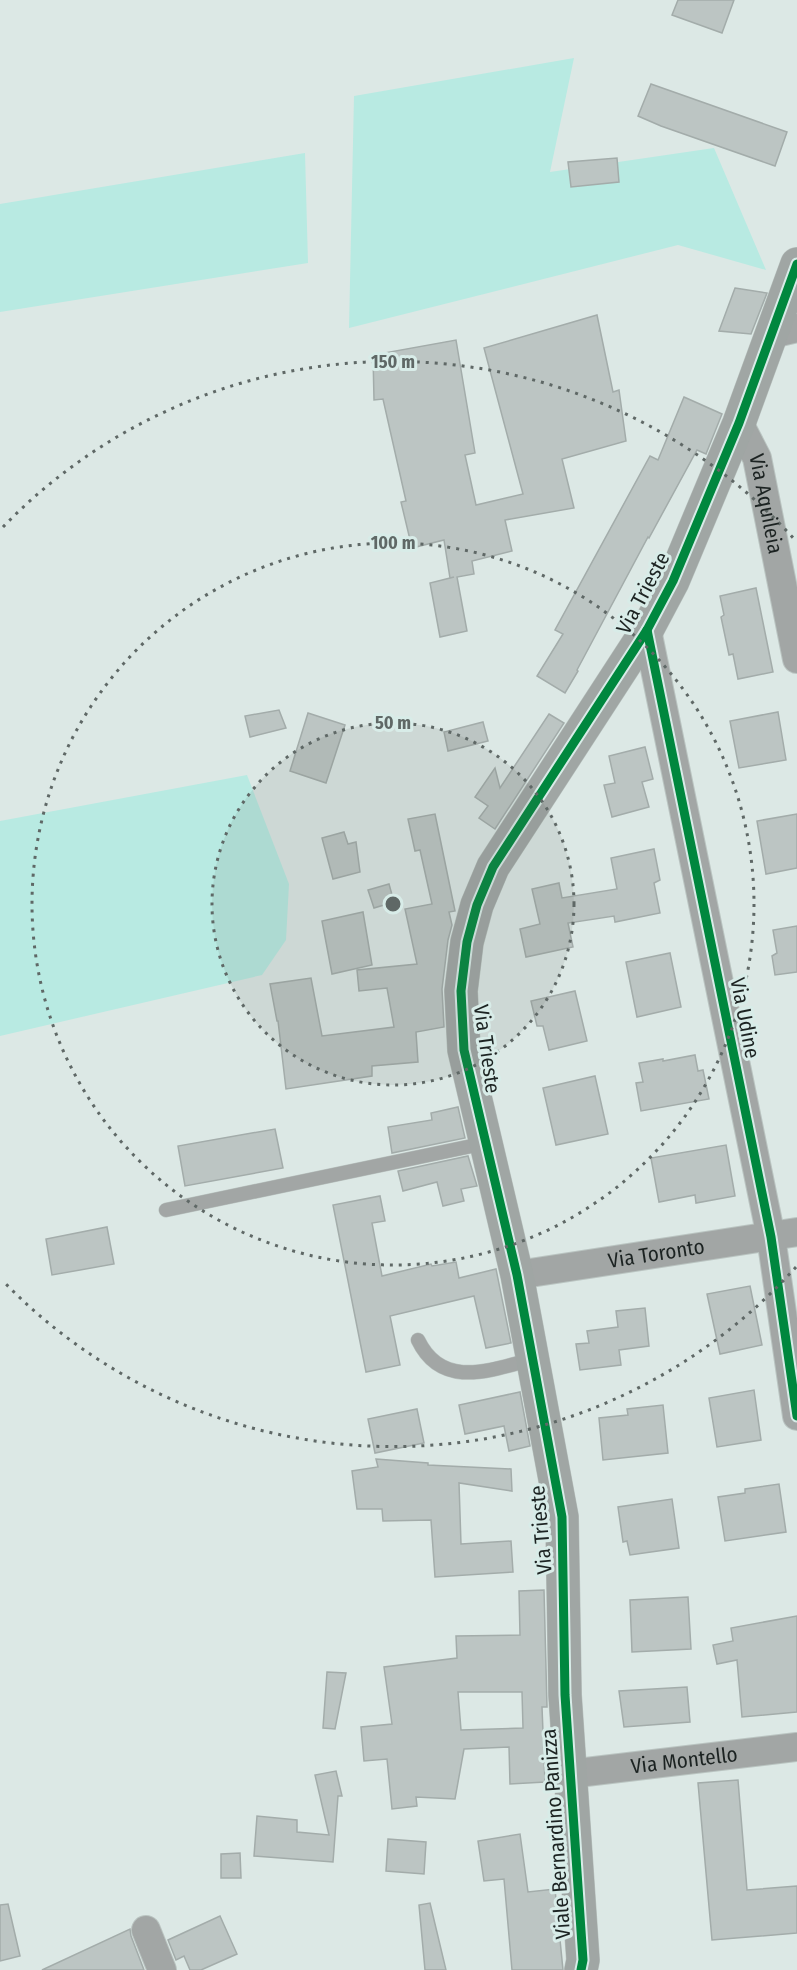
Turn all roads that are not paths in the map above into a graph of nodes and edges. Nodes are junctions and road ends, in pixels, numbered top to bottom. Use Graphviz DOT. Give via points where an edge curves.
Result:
graph roads {
  1 [pos="797,264"];
  2 [pos="784,331"];
  3 [pos="739,423"];
  4 [pos="647,630"];
  5 [pos="797,659"];
  6 [pos="486,1143"];
  7 [pos="166,1210"];
  8 [pos="784,1235"];
  9 [pos="517,1275"];
  10 [pos="417,1340"];
  11 [pos="534,1359"];
  12 [pos="797,1416"];
  13 [pos="565,1695"];
  14 [pos="797,1747"];
  15 [pos="569,1774"];
  16 [pos="146,1930"];
  17 [pos="162,1970"];
  18 [pos="582,1970"];
  1 -- 2 [label="street, Via Trieste"];
  2 -- 3 [label="street, Via Trieste"];
  3 -- 4 [label="street, Via Trieste" via="673,581"];
  3 -- 5 [label="street, Via Aquileia" via="757,458"];
  4 -- 6 [label="street, Via Trieste" via="493,867 477,905 467,942 461,991 465,1050"];
  4 -- 8 [label="street, Via Udine"];
  6 -- 7 [label="lane"];
  6 -- 9 [label="street, Via Trieste"];
  8 -- 9 [label="street, Via Toronto"];
  8 -- 12 [label="street, Via Udine"];
  9 -- 11 [label="street, Via Trieste"];
  10 -- 11 [label="lane" via="424,1354 460,1373 477,1373"];
  11 -- 13 [label="street, Via Trieste" via="562,1517"];
  13 -- 15 [label="street, Viale Bernardino Panizza"];
  14 -- 15 [label="street, Via Montello"];
  15 -- 18 [label="street, Viale Bernardino Panizza"];
  16 -- 17 [label="street"];
}
